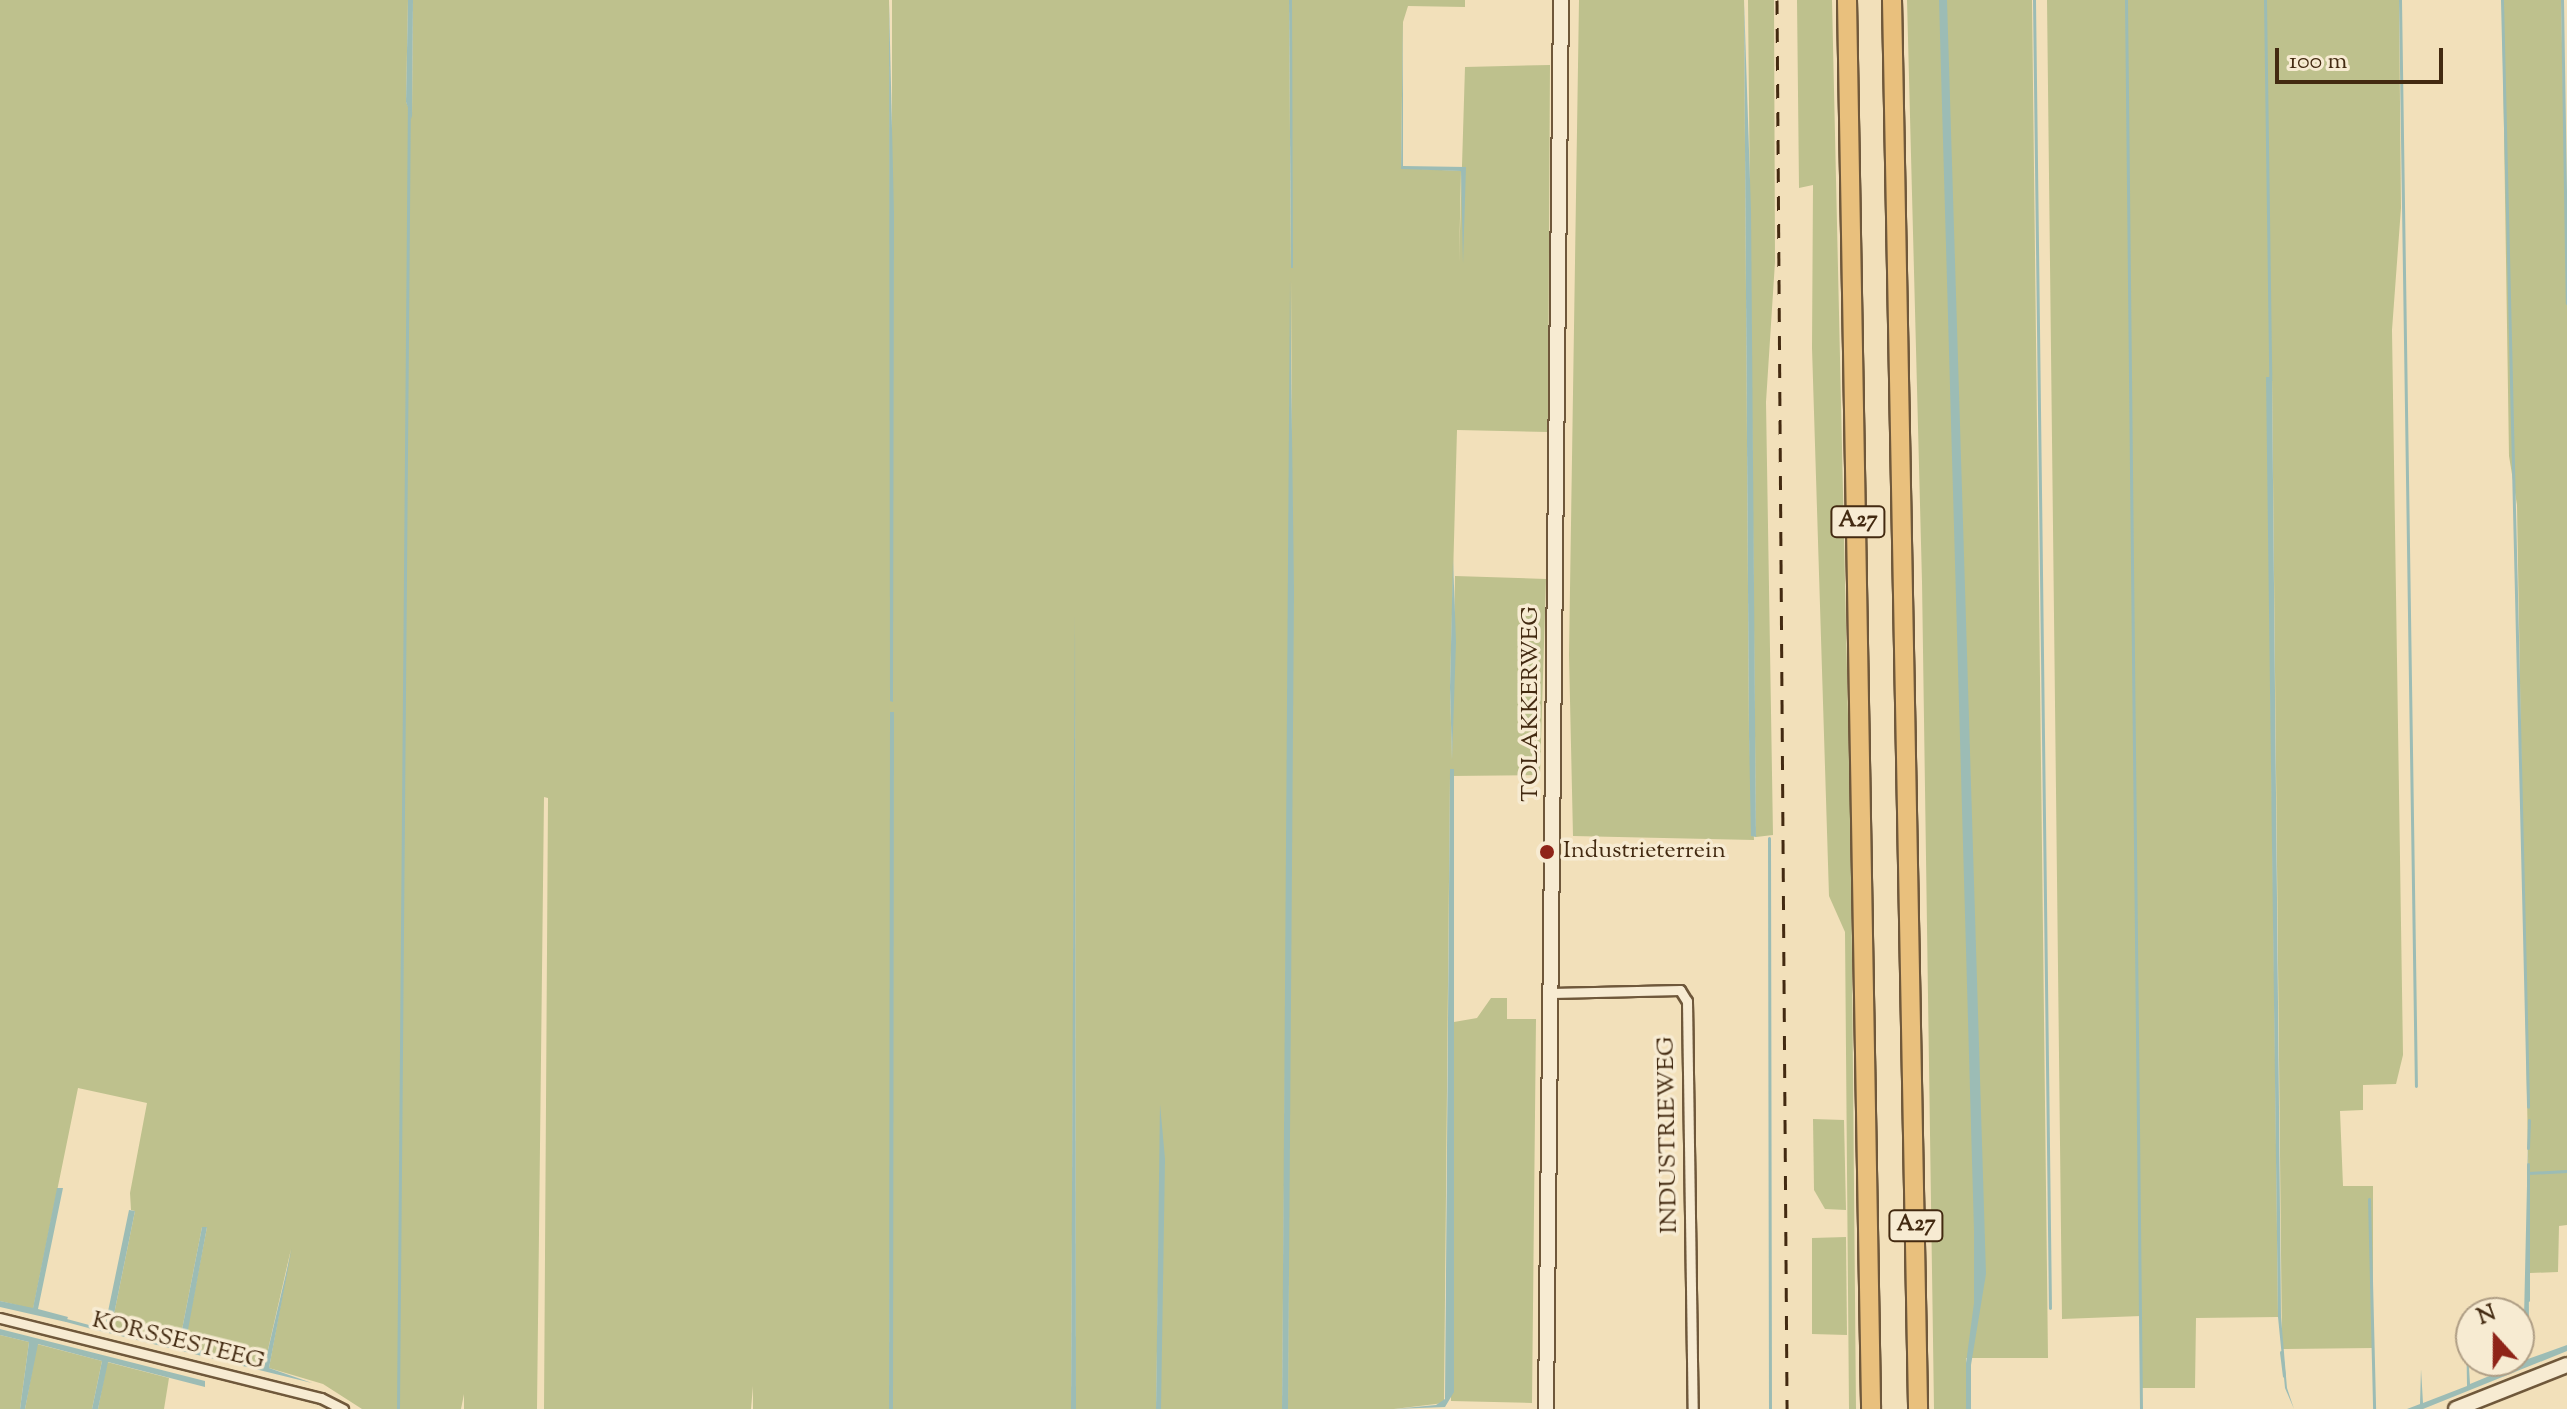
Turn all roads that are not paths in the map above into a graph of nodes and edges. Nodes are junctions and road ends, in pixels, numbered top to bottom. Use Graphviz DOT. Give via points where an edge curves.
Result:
graph roads {
  1 [pos="1561,0"];
  2 [pos="1847,0"];
  3 [pos="1892,0"];
  4 [pos="1552,993"];
  5 [pos="0,1318"];
  6 [pos="2567,1365"];
  7 [pos="343,1409"];
  8 [pos="1546,1409"];
  9 [pos="1693,1409"];
  10 [pos="1871,1409"];
  11 [pos="1918,1409"];
  12 [pos="2456,1409"];
  1 -- 4 [label="main road, TOLAKKERWEG"];
  2 -- 10 [label="highway, A27"];
  3 -- 11 [label="highway, A27"];
  4 -- 8 [label="main road, TOLAKKERWEG"];
  4 -- 9 [label="street, INDUSTRIEWEG" via="1680,990 1687,1001"];
  5 -- 7 [label="street, KORSSESTEEG" via="321,1398"];
  6 -- 12 [label="main road"];
}
